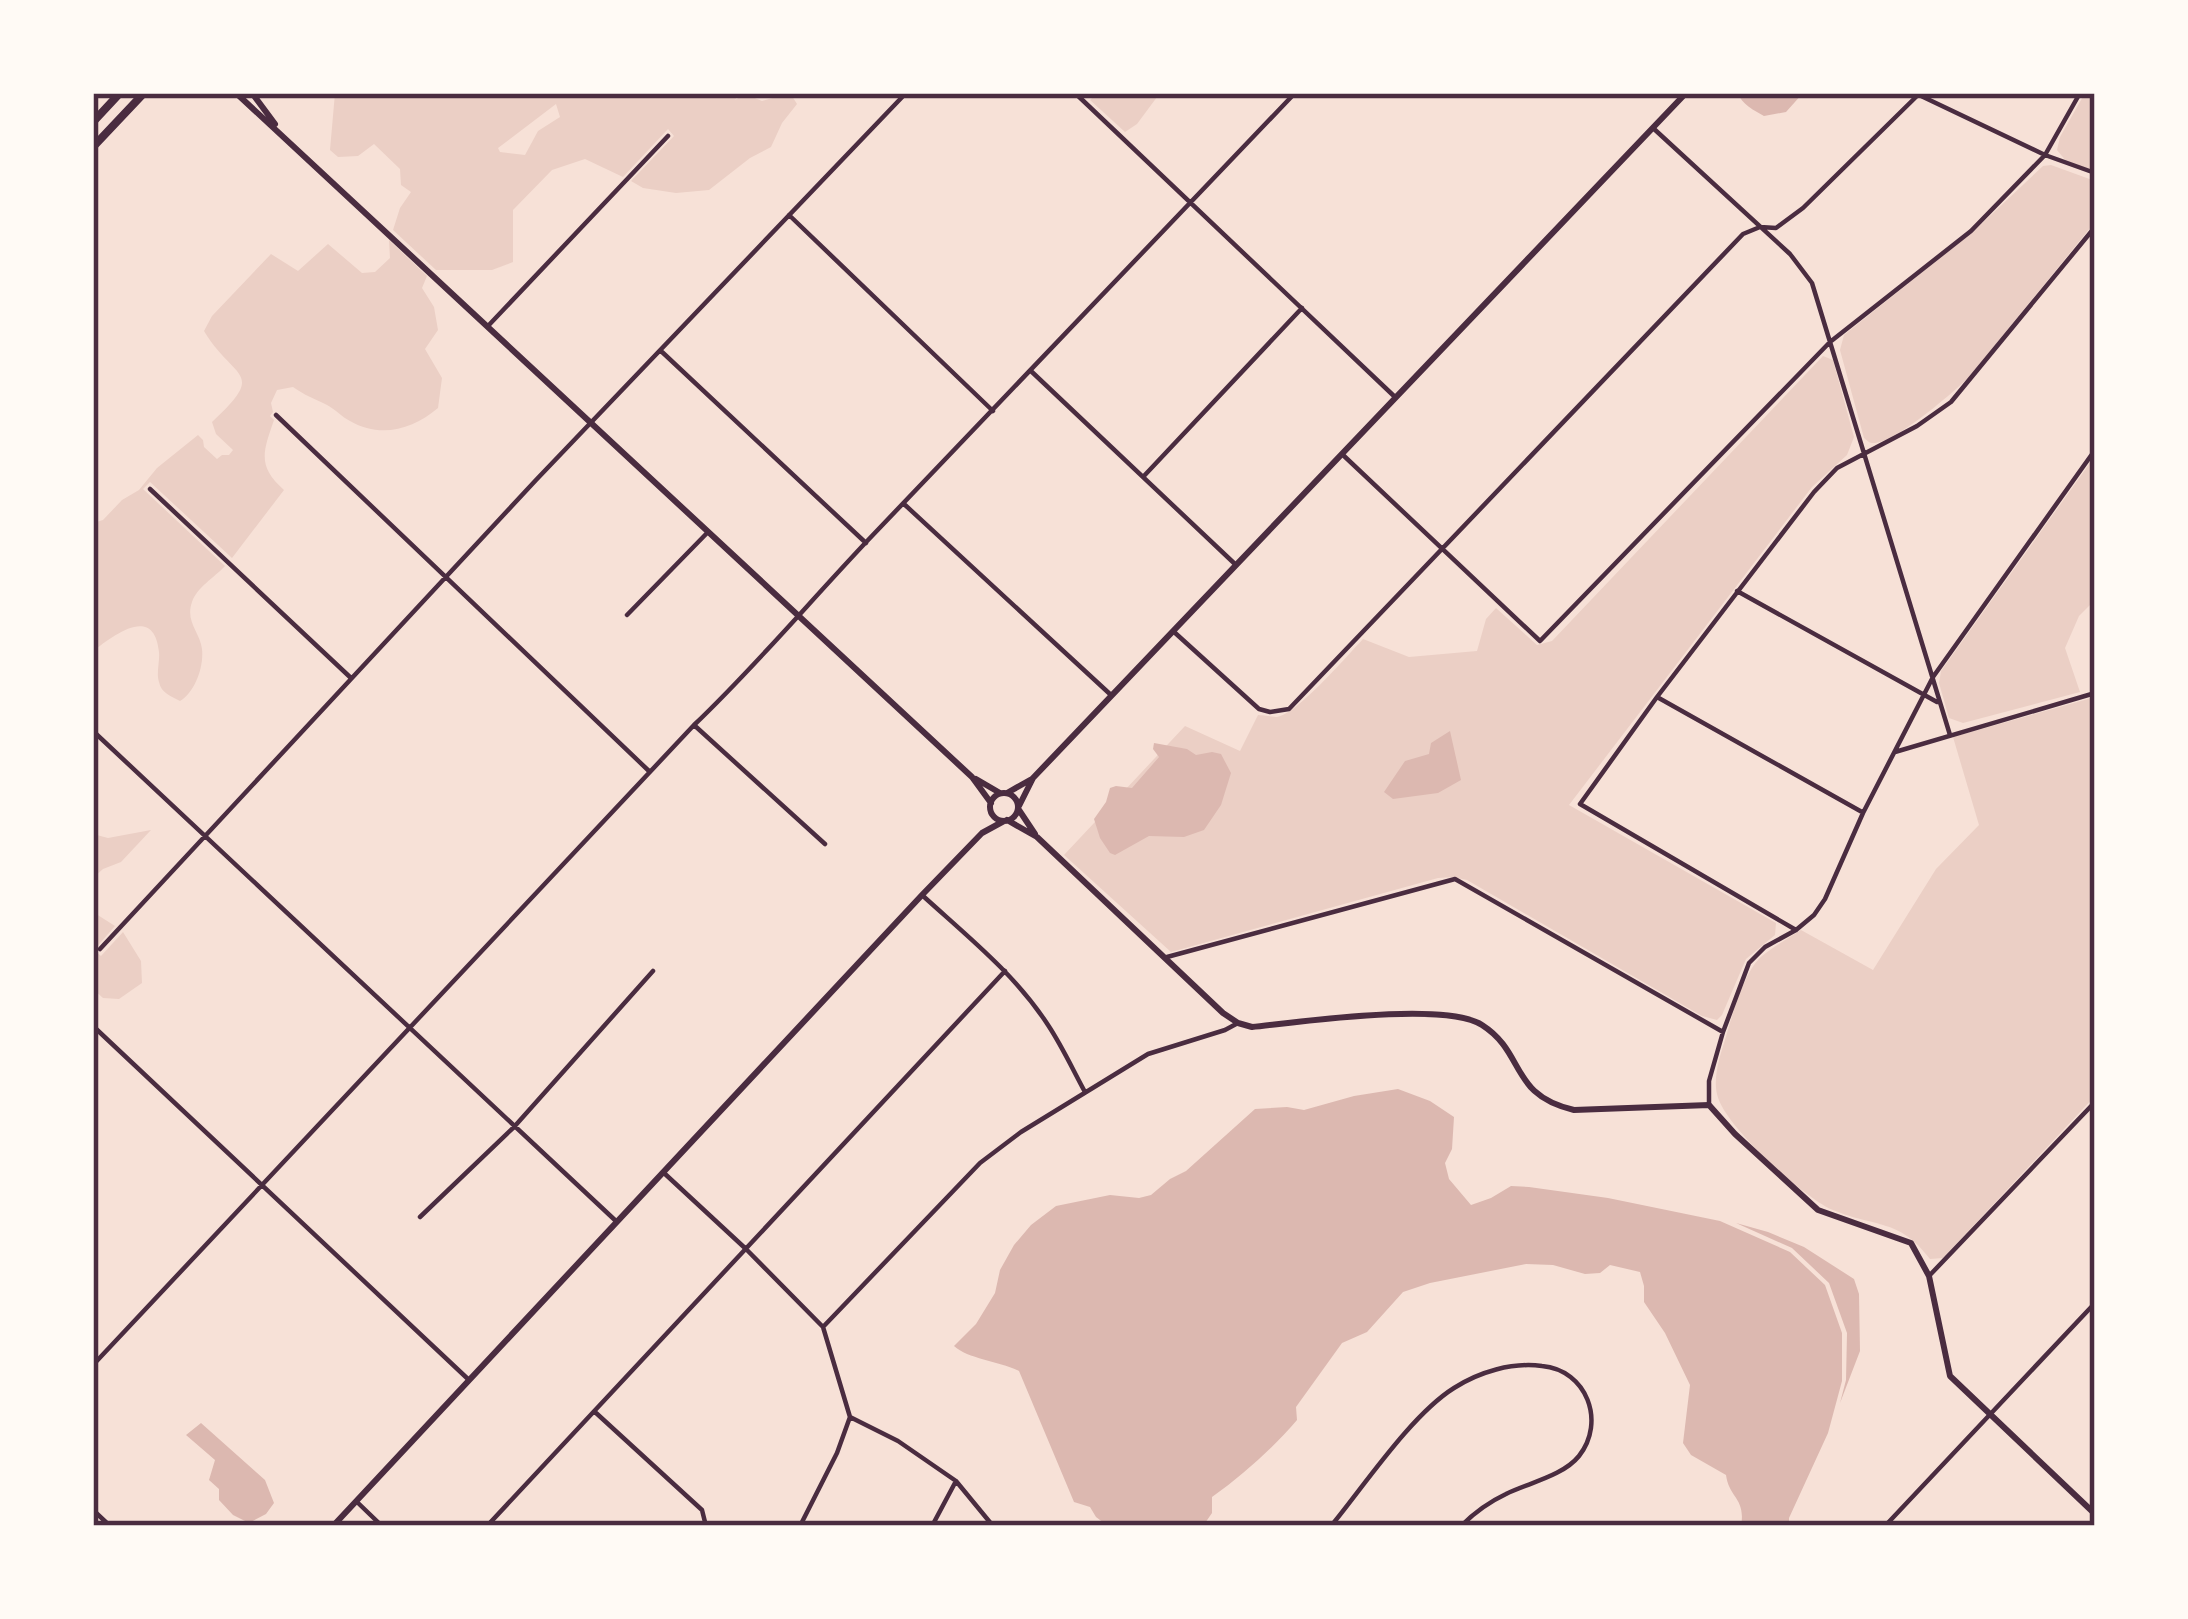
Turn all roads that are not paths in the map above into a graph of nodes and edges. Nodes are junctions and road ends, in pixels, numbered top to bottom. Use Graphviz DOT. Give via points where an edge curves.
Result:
graph roads {
  1 [pos="120,93"];
  2 [pos="144,93"];
  3 [pos="236,93"];
  4 [pos="252,93"];
  5 [pos="906,93"];
  6 [pos="1075,93"];
  7 [pos="1295,93"];
  8 [pos="1686,93"];
  9 [pos="2080,93"];
  10 [pos="1919,94"];
  11 [pos="93,122"];
  12 [pos="1653,128"];
  13 [pos="668,136"];
  14 [pos="284,137"];
  15 [pos="93,147"];
  16 [pos="2044,155"];
  17 [pos="2095,173"];
  18 [pos="1191,203"];
  19 [pos="789,215"];
  20 [pos="1760,227"];
  21 [pos="2095,227"];
  22 [pos="1301,308"];
  23 [pos="488,326"];
  24 [pos="1830,342"];
  25 [pos="661,351"];
  26 [pos="1032,372"];
  27 [pos="1395,397"];
  28 [pos="993,412"];
  29 [pos="277,415"];
  30 [pos="592,423"];
  31 [pos="2095,450"];
  32 [pos="1864,453"];
  33 [pos="1342,454"];
  34 [pos="1143,477"];
  35 [pos="150,489"];
  36 [pos="904,504"];
  37 [pos="708,532"];
  38 [pos="866,543"];
  39 [pos="1442,550"];
  40 [pos="1236,565"];
  41 [pos="448,577"];
  42 [pos="1737,591"];
  43 [pos="627,615"];
  44 [pos="798,616"];
  45 [pos="1173,631"];
  46 [pos="1933,677"];
  47 [pos="351,678"];
  48 [pos="2095,693"];
  49 [pos="1923,694"];
  50 [pos="1112,695"];
  51 [pos="1657,697"];
  52 [pos="1940,704"];
  53 [pos="694,725"];
  54 [pos="93,731"];
  55 [pos="1949,735"];
  56 [pos="1895,752"];
  57 [pos="650,772"];
  58 [pos="973,778"];
  59 [pos="1033,778"];
  60 [pos="1004,793"];
  61 [pos="991,806"];
  62 [pos="1018,808"];
  63 [pos="1863,812"];
  64 [pos="1006,821"];
  65 [pos="982,833"];
  66 [pos="206,836"];
  67 [pos="1037,837"];
  68 [pos="825,844"];
  69 [pos="922,895"];
  70 [pos="1796,930"];
  71 [pos="100,949"];
  72 [pos="1167,957"];
  73 [pos="652,971"];
  74 [pos="1005,971"];
  75 [pos="1238,1023"];
  76 [pos="93,1026"];
  77 [pos="410,1028"];
  78 [pos="1723,1032"];
  79 [pos="1085,1092"];
  80 [pos="2095,1102"];
  81 [pos="1709,1105"];
  82 [pos="514,1126"];
  83 [pos="664,1172"];
  84 [pos="263,1184"];
  85 [pos="420,1217"];
  86 [pos="617,1222"];
  87 [pos="746,1249"];
  88 [pos="1929,1276"];
  89 [pos="2095,1303"];
  90 [pos="824,1328"];
  91 [pos="93,1365"];
  92 [pos="469,1380"];
  93 [pos="595,1412"];
  94 [pos="1989,1415"];
  95 [pos="850,1418"];
  96 [pos="956,1481"];
  97 [pos="356,1501"];
  98 [pos="93,1510"];
  99 [pos="2095,1514"];
  100 [pos="110,1526"];
  101 [pos="332,1526"];
  102 [pos="382,1526"];
  103 [pos="487,1526"];
  104 [pos="706,1526"];
  105 [pos="800,1526"];
  106 [pos="932,1526"];
  107 [pos="994,1526"];
  108 [pos="1331,1526"];
  109 [pos="1461,1526"];
  110 [pos="1885,1526"];
  1 -- 11 [label="main road"];
  2 -- 15 [label="main road"];
  3 -- 14 [label="street"];
  4 -- 14 [label="street"];
  5 -- 19 [label="street"];
  6 -- 18 [label="street"];
  7 -- 18 [label="street"];
  8 -- 12 [label="street"];
  9 -- 16 [label="street"];
  10 -- 16 [label="street"];
  10 -- 20 [label="street" via="1803,208 1776,228"];
  12 -- 20 [label="street"];
  12 -- 27 [label="street"];
  13 -- 23 [label="street"];
  14 -- 23 [label="street"];
  16 -- 17 [label="street"];
  16 -- 24 [label="street" via="1971,230"];
  18 -- 22 [label="street"];
  18 -- 26 [label="street"];
  19 -- 25 [label="street"];
  19 -- 28 [label="street"];
  20 -- 24 [label="street" via="1811,283"];
  20 -- 39 [label="street" via="1743,234"];
  21 -- 32 [label="street" via="1951,402"];
  22 -- 27 [label="street"];
  22 -- 34 [label="street"];
  23 -- 30 [label="street"];
  24 -- 32 [label="street"];
  24 -- 39 [label="street" via="1540,641"];
  25 -- 30 [label="street"];
  25 -- 38 [label="street"];
  26 -- 28 [label="street"];
  26 -- 34 [label="street"];
  27 -- 33 [label="street"];
  28 -- 36 [label="street"];
  29 -- 41 [label="street"];
  30 -- 37 [label="street"];
  30 -- 41 [label="street"];
  31 -- 46 [label="street"];
  32 -- 42 [label="street" via="1814,492"];
  32 -- 46 [label="street"];
  33 -- 39 [label="street"];
  33 -- 40 [label="street"];
  34 -- 40 [label="street"];
  35 -- 47 [label="street"];
  36 -- 38 [label="street"];
  36 -- 50 [label="street"];
  37 -- 43 [label="street"];
  37 -- 44 [label="street"];
  38 -- 44 [label="street"];
  39 -- 45 [label="street" via="1288,709 1259,710"];
  40 -- 45 [label="street"];
  41 -- 47 [label="street"];
  41 -- 57 [label="street"];
  42 -- 49 [label="street"];
  42 -- 51 [label="street"];
  44 -- 53 [label="street"];
  44 -- 58 [label="street"];
  45 -- 50 [label="street"];
  46 -- 49 [label="street"];
  46 -- 52 [label="street"];
  47 -- 66 [label="street"];
  48 -- 55 [label="street"];
  49 -- 52 [label="street"];
  49 -- 56 [label="street"];
  50 -- 59 [label="street"];
  51 -- 63 [label="street"];
  51 -- 70 [label="street" via="1580,804"];
  52 -- 55 [label="street"];
  53 -- 57 [label="street"];
  53 -- 68 [label="street"];
  54 -- 66 [label="street"];
  55 -- 56 [label="street"];
  56 -- 63 [label="street"];
  57 -- 77 [label="street"];
  58 -- 60 [label="street"];
  58 -- 61 [label="street"];
  59 -- 60 [label="street"];
  59 -- 62 [label="street"];
  60 -- 61 [label="street"];
  60 -- 62 [label="street"];
  61 -- 64 [label="street"];
  61 -- 65 [label="street"];
  62 -- 64 [label="street"];
  62 -- 67 [label="street"];
  63 -- 70 [label="street" via="1825,899"];
  64 -- 65 [label="street"];
  64 -- 67 [label="street"];
  65 -- 69 [label="street"];
  66 -- 71 [label="street"];
  66 -- 77 [label="street"];
  67 -- 72 [label="street"];
  69 -- 74 [label="street"];
  69 -- 83 [label="street"];
  70 -- 78 [label="street" via="1749,963"];
  72 -- 75 [label="street"];
  72 -- 78 [label="street" via="1454,880"];
  73 -- 82 [label="street"];
  74 -- 79 [label="street" via="1049,1026"];
  74 -- 87 [label="street"];
  75 -- 79 [label="street" via="1148,1054"];
  75 -- 81 [label="street" via="1466,1018 1501,1042 1525,1082 1554,1106"];
  76 -- 84 [label="street"];
  77 -- 82 [label="street"];
  77 -- 84 [label="street"];
  78 -- 81 [label="street"];
  79 -- 90 [label="street" via="980,1163"];
  80 -- 88 [label="street"];
  81 -- 88 [label="street" via="1818,1210 1911,1243"];
  82 -- 85 [label="street"];
  82 -- 86 [label="street"];
  83 -- 86 [label="street"];
  83 -- 87 [label="street"];
  84 -- 91 [label="street"];
  84 -- 92 [label="street"];
  86 -- 92 [label="street"];
  87 -- 90 [label="street"];
  87 -- 93 [label="street"];
  88 -- 94 [label="street" via="1950,1376"];
  89 -- 94 [label="street"];
  90 -- 95 [label="street"];
  92 -- 97 [label="street"];
  93 -- 103 [label="street"];
  93 -- 104 [label="street" via="702,1510"];
  94 -- 99 [label="street"];
  94 -- 110 [label="street"];
  95 -- 96 [label="street"];
  95 -- 105 [label="street"];
  96 -- 106 [label="street"];
  96 -- 107 [label="street"];
  97 -- 101 [label="street"];
  97 -- 102 [label="street"];
  98 -- 100 [label="street"];
  108 -- 109 [label="street" via="1451,1390 1515,1367 1567,1374 1593,1416 1582,1452"];
}
